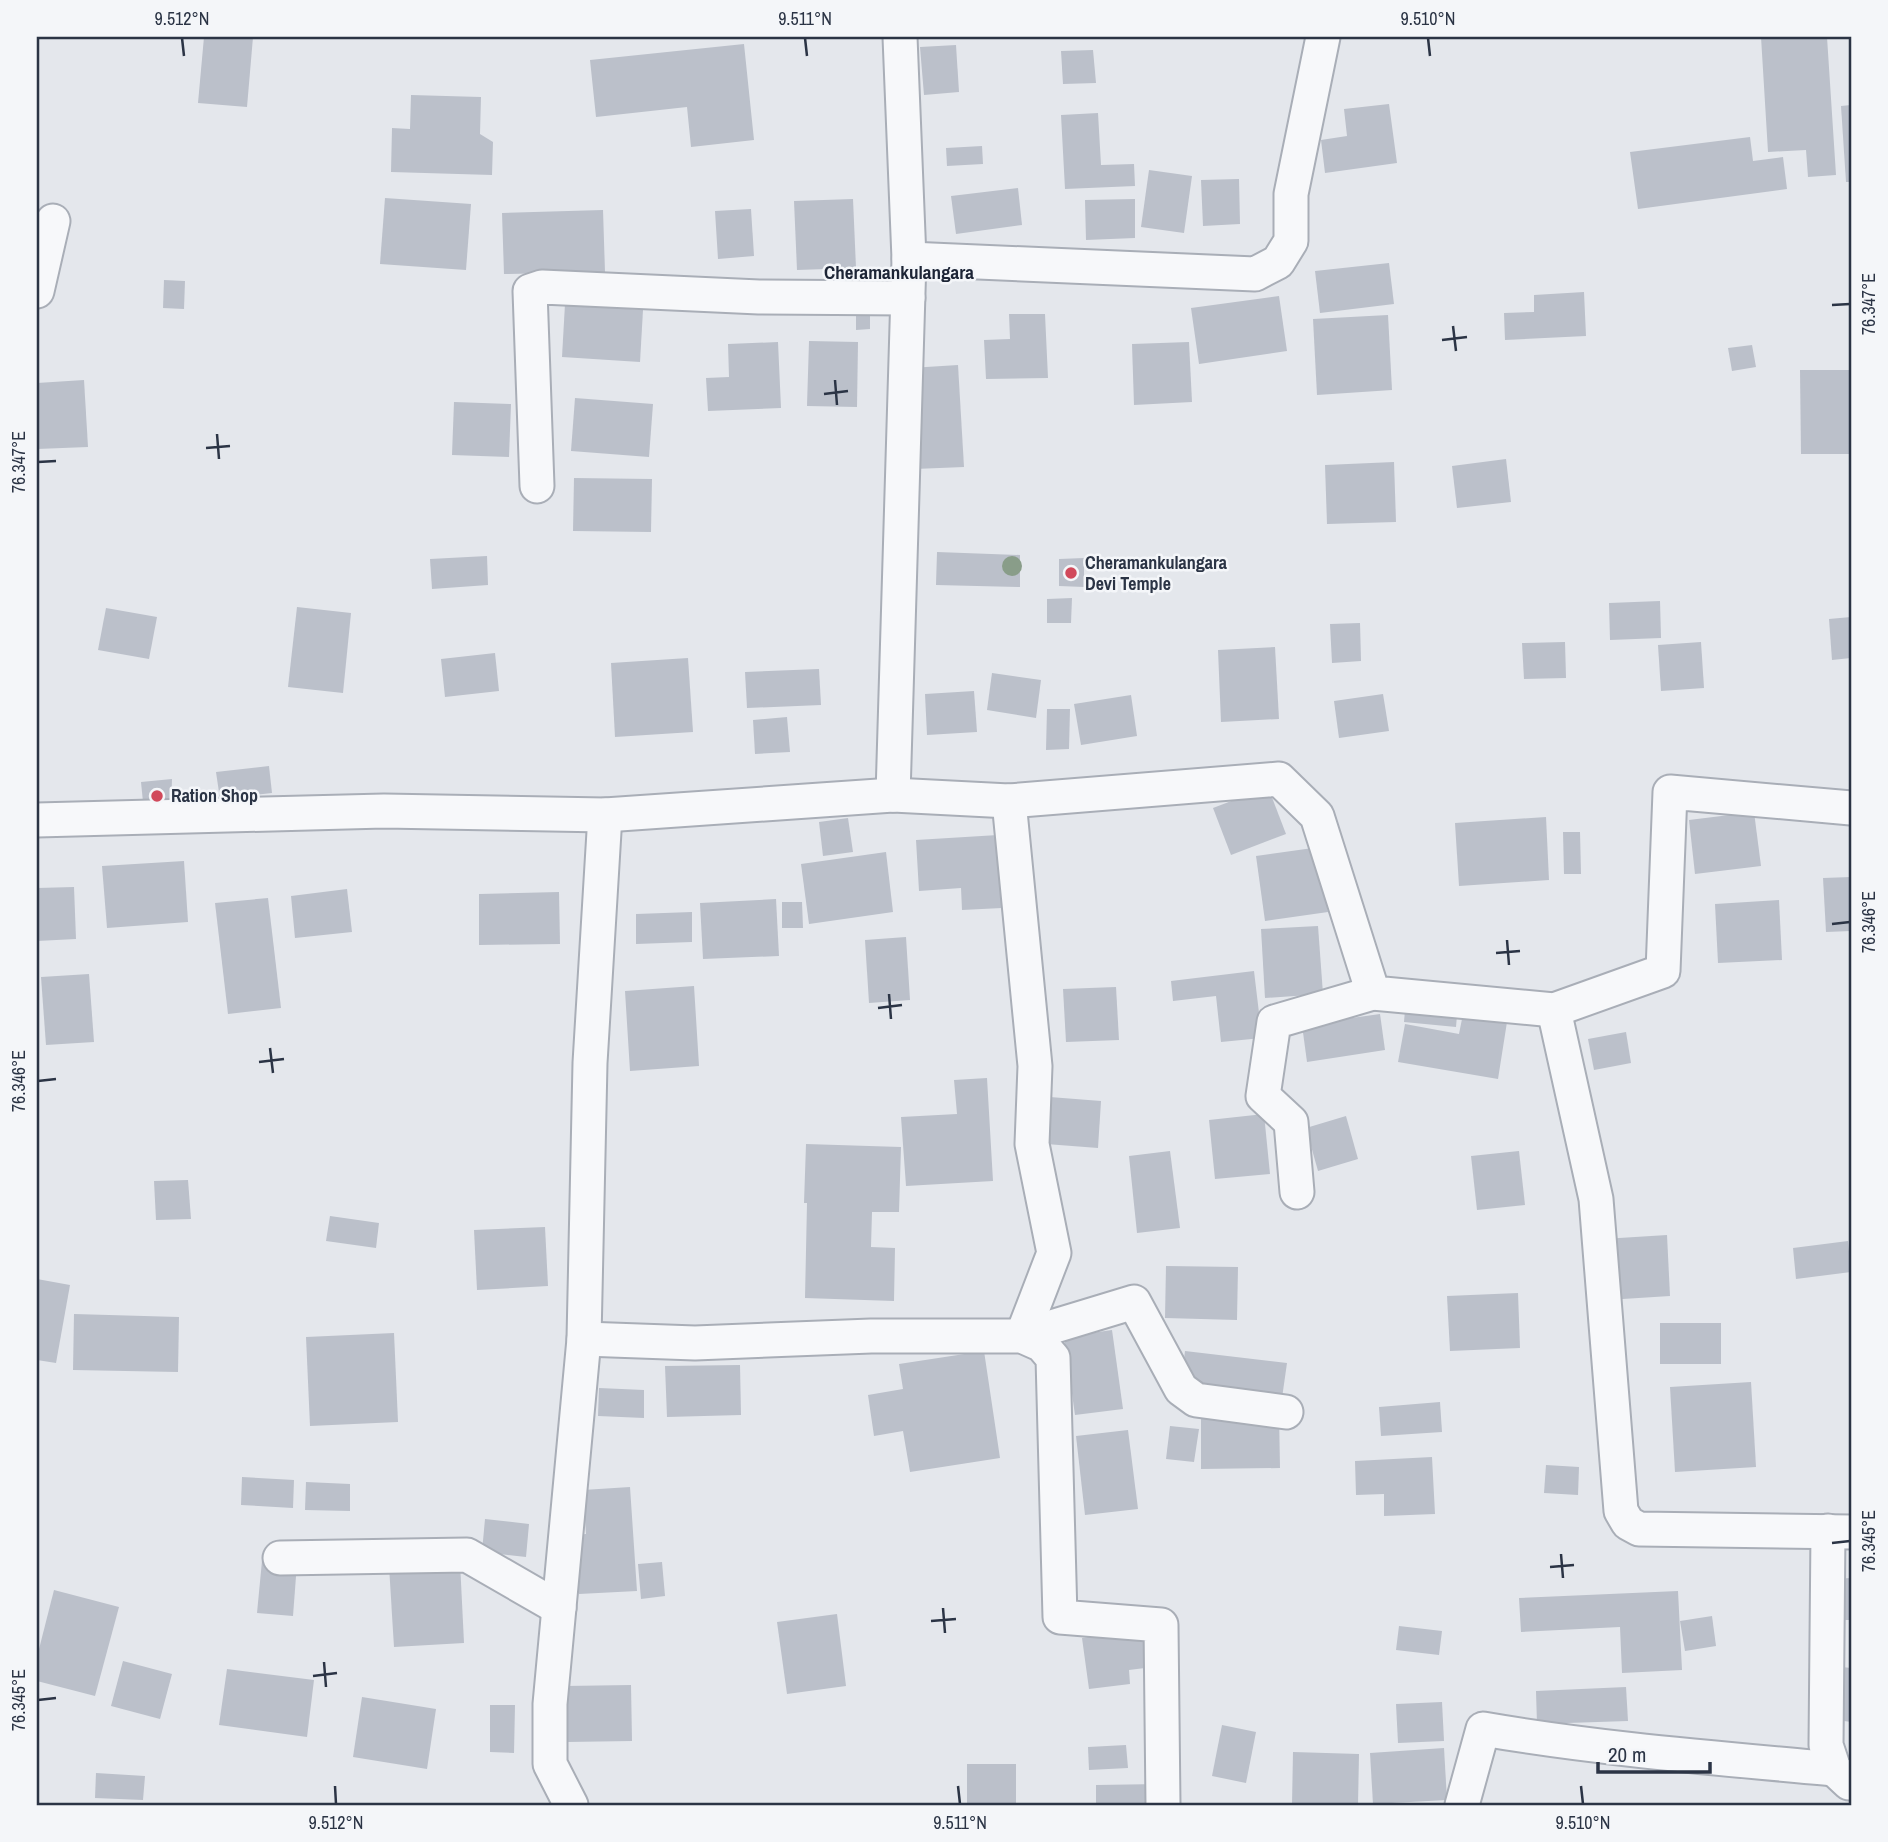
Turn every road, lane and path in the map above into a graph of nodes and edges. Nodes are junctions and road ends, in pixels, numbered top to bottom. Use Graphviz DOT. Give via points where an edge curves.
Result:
graph roads {
  1 [pos="900,37"];
  2 [pos="1323,37"];
  3 [pos="53,221"];
  4 [pos="909,259"];
  5 [pos="37,291"];
  6 [pos="908,298"];
  7 [pos="537,486"];
  8 [pos="893,795"];
  9 [pos="1009,801"];
  10 [pos="1851,808"];
  11 [pos="605,816"];
  12 [pos="37,820"];
  13 [pos="1373,993"];
  14 [pos="1554,1010"];
  15 [pos="1297,1192"];
  16 [pos="1021,1336"];
  17 [pos="584,1339"];
  18 [pos="1286,1412"];
  19 [pos="1840,1531"];
  20 [pos="280,1558"];
  21 [pos="559,1608"];
  22 [pos="1843,1776"];
  23 [pos="571,1805"];
  24 [pos="1163,1805"];
  25 [pos="1462,1805"];
  1 -- 4 [label="street"];
  2 -- 4 [label="street" via="1291,194 1291,241 1278,262 1255,274"];
  3 -- 5 [label="street"];
  4 -- 6 [label="street"];
  6 -- 7 [label="street" via="542,287 530,291"];
  6 -- 8 [label="street"];
  8 -- 9 [label="street"];
  8 -- 11 [label="street"];
  9 -- 13 [label="street" via="1279,779 1317,816"];
  9 -- 16 [label="street" via="1035,1066 1032,1144 1054,1253"];
  10 -- 14 [label="street" via="1670,792 1662,971"];
  11 -- 12 [label="street" via="384,811"];
  11 -- 17 [label="street" via="590,1063"];
  13 -- 14 [label="street"];
  13 -- 15 [label="street" via="1274,1022 1263,1096 1291,1122"];
  14 -- 19 [label="street" via="1596,1199 1621,1511 1628,1523 1639,1529"];
  16 -- 17 [label="street" via="695,1343"];
  16 -- 18 [label="street" via="1135,1302 1181,1389 1196,1400"];
  16 -- 24 [label="street" via="1042,1345 1053,1358 1060,1617 1161,1625"];
  17 -- 21 [label="street"];
  19 -- 22 [label="street" via="1826,1745"];
  20 -- 21 [label="street" via="467,1555"];
  21 -- 23 [label="street" via="550,1764"];
  22 -- 25 [label="street" via="1483,1729"];
}
